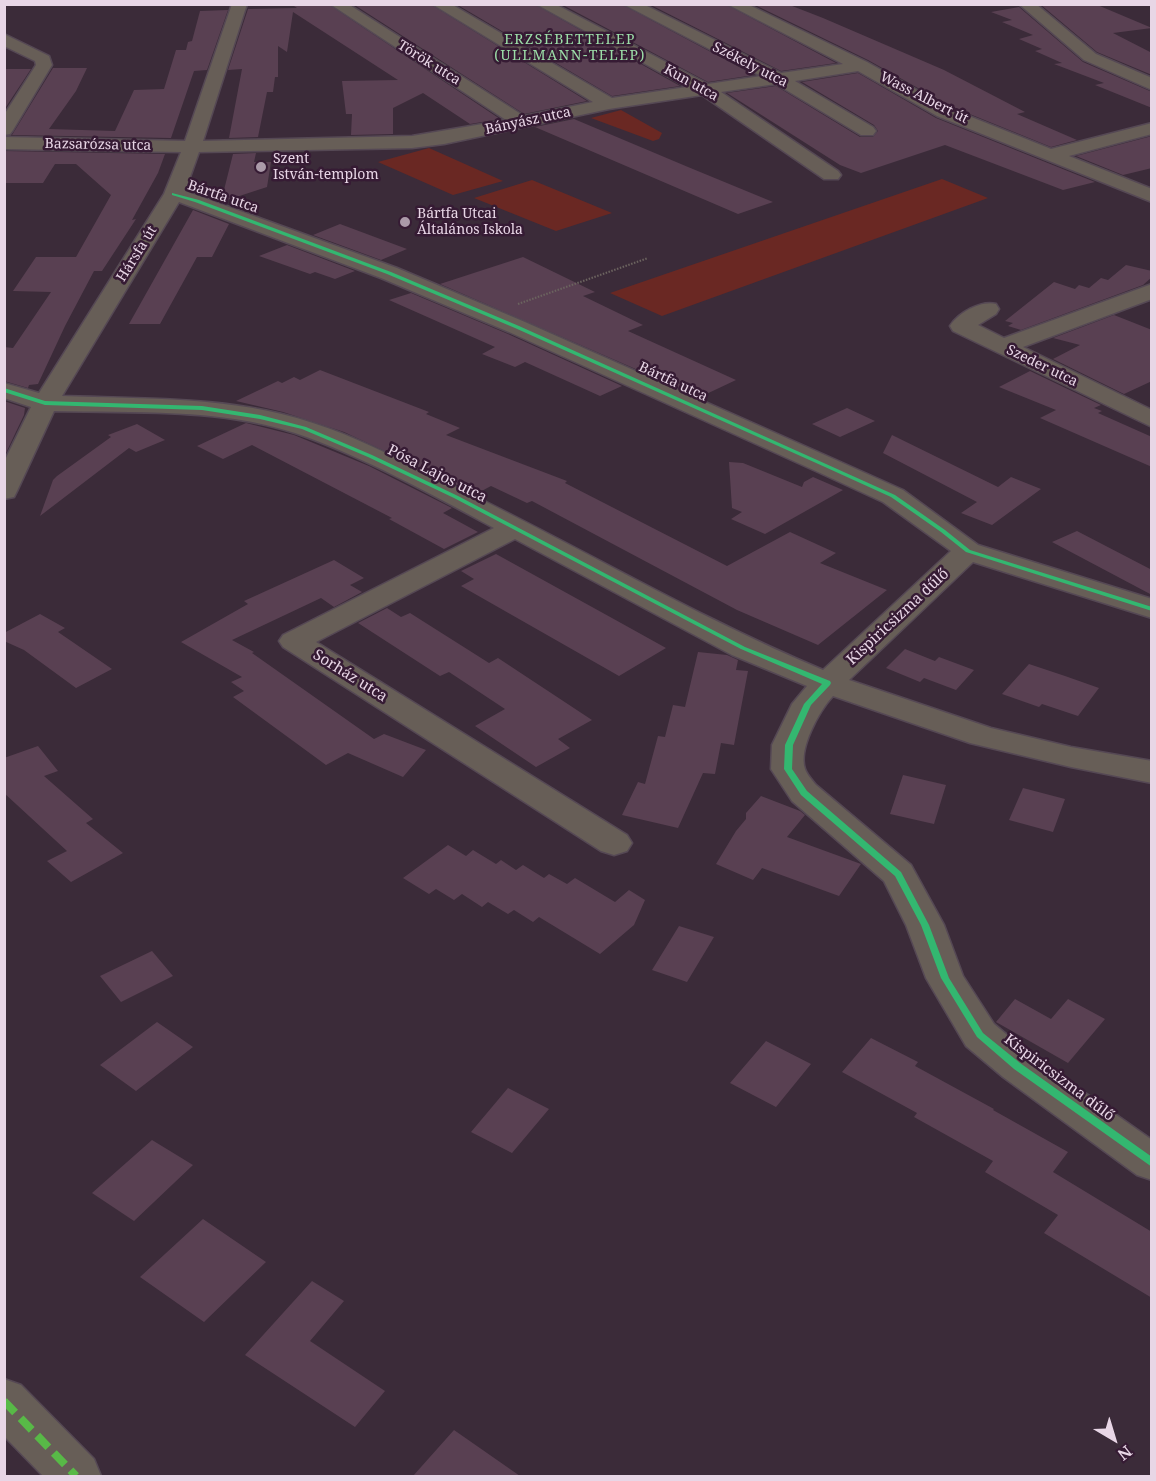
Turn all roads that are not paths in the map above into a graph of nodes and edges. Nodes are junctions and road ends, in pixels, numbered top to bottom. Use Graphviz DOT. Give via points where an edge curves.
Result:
graph roads {
  1 [pos="240,4"];
  2 [pos="337,4"];
  3 [pos="439,4"];
  4 [pos="543,4"];
  5 [pos="630,4"];
  6 [pos="734,4"];
  7 [pos="1026,4"];
  8 [pos="4,39"];
  9 [pos="44,65"];
  10 [pos="24,66"];
  11 [pos="861,66"];
  12 [pos="778,78"];
  13 [pos="1152,85"];
  14 [pos="706,90"];
  15 [pos="609,104"];
  16 [pos="521,122"];
  17 [pos="1152,128"];
  18 [pos="4,130"];
  19 [pos="867,131"];
  20 [pos="4,143"];
  21 [pos="192,147"];
  22 [pos="1050,155"];
  23 [pos="831,175"];
  24 [pos="174,194"];
  25 [pos="1152,196"];
  26 [pos="1152,291"];
  27 [pos="988,309"];
  28 [pos="1004,347"];
  29 [pos="4,390"];
  30 [pos="45,403"];
  31 [pos="1152,420"];
  32 [pos="4,491"];
  33 [pos="513,529"];
  34 [pos="968,551"];
  35 [pos="1152,609"];
  36 [pos="827,683"];
  37 [pos="1152,772"];
  38 [pos="614,843"];
  39 [pos="1152,1164"];
  40 [pos="4,1401"];
  41 [pos="76,1476"];
  1 -- 21 [label="street, Hársfa út"];
  2 -- 16 [label="street, Török utca"];
  3 -- 15 [label="street"];
  4 -- 14 [label="street, Kun utca"];
  5 -- 12 [label="street, Székely utca"];
  6 -- 11 [label="street, Wass Albert út"];
  7 -- 13 [label="street" via="1090,57"];
  8 -- 9 [label="street" via="44,59"];
  9 -- 10 [label="street"];
  9 -- 18 [label="street"];
  11 -- 12 [label="street, Bányász utca"];
  11 -- 22 [label="street, Wass Albert út" via="944,112"];
  12 -- 14 [label="street, Bányász utca"];
  12 -- 19 [label="street, Székely utca"];
  14 -- 15 [label="street, Bányász utca"];
  14 -- 23 [label="street, Kun utca"];
  15 -- 16 [label="street, Bányász utca"];
  16 -- 21 [label="street, Bányász utca" via="412,142"];
  17 -- 22 [label="street"];
  20 -- 21 [label="street, Bazsarózsa utca"];
  21 -- 24 [label="street, Hársfa út"];
  22 -- 25 [label="street, Wass Albert út"];
  24 -- 30 [label="street, Hársfa út"];
  24 -- 34 [label="street, Bártfa utca" via="389,273 893,496"];
  26 -- 28 [label="street"];
  27 -- 28 [label="street, Szeder utca" via="961,326"];
  28 -- 31 [label="street, Szeder utca"];
  29 -- 30 [label="street, Pósa Lajos utca"];
  30 -- 32 [label="street, Hársfa út"];
  30 -- 33 [label="street, Pósa Lajos utca" via="202,408 304,428 370,456"];
  33 -- 36 [label="street, Pósa Lajos utca" via="743,648"];
  33 -- 38 [label="street, Sorház utca" via="294,641"];
  34 -- 35 [label="street, Bártfa utca"];
  34 -- 36 [label="street, Kispiricsizma dűlő"];
  36 -- 37 [label="street, Kispiricsizma dűlő" via="982,736"];
  36 -- 39 [label="street, Kispiricsizma dűlő" via="808,704 789,745 788,769 804,793 898,874 925,925 945,978 980,1035"];
  40 -- 41 [label="street"];
}
